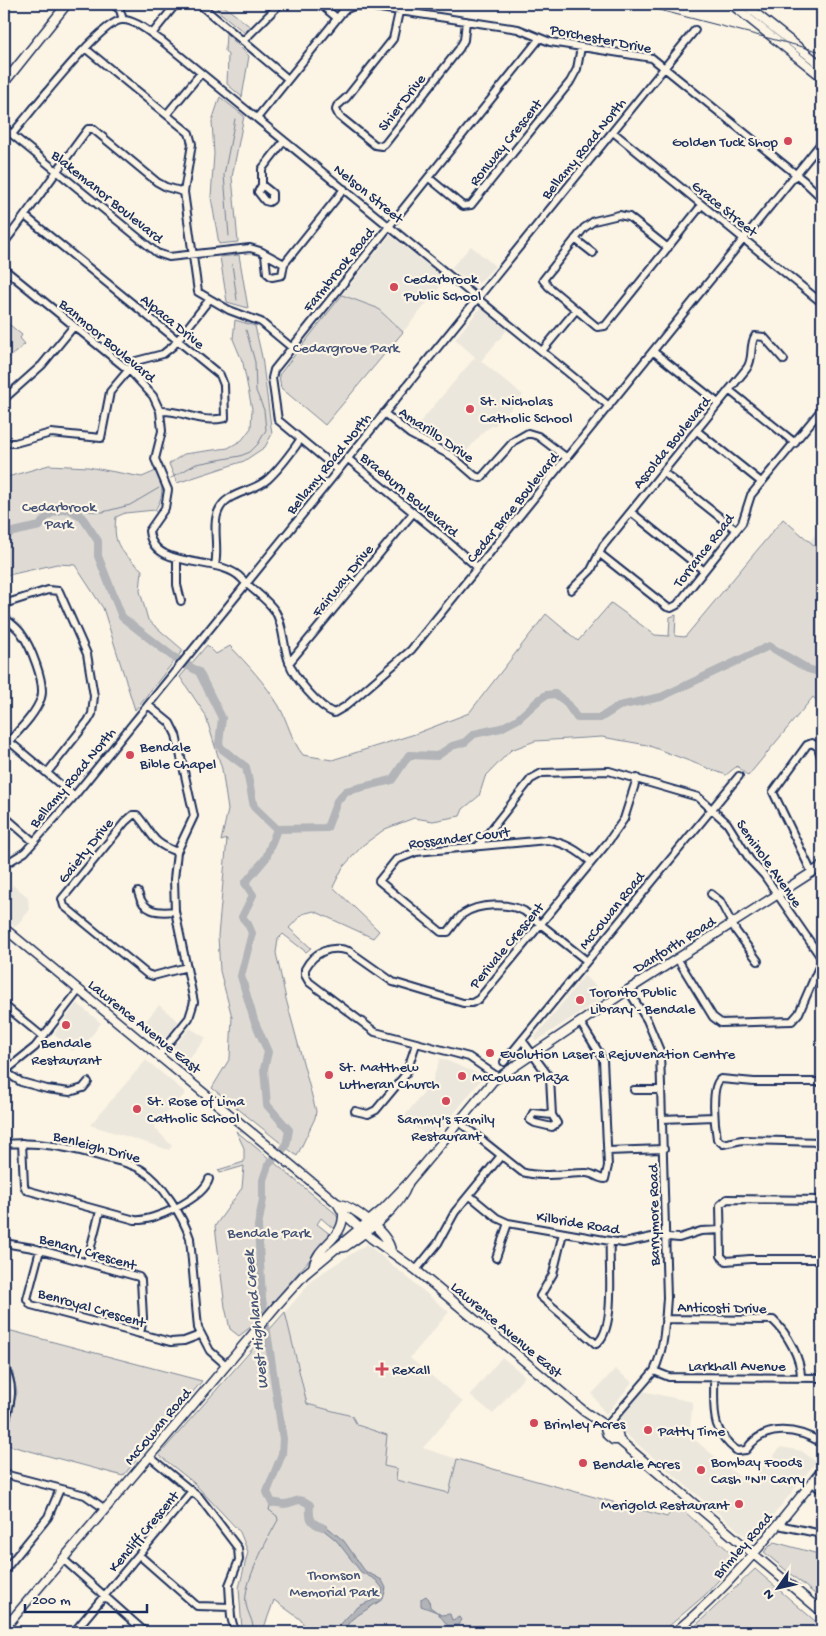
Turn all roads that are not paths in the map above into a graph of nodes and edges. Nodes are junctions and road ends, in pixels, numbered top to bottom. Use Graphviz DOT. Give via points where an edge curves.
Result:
graph roads {
  1 [pos="67,4"];
  2 [pos="113,4"];
  3 [pos="176,4"];
  4 [pos="199,4"];
  5 [pos="280,4"];
  6 [pos="320,4"];
  7 [pos="730,4"];
  8 [pos="744,4"];
  9 [pos="399,12"];
  10 [pos="337,18"];
  11 [pos="123,20"];
  12 [pos="466,21"];
  13 [pos="696,30"];
  14 [pos="152,34"];
  15 [pos="540,38"];
  16 [pos="243,42"];
  17 [pos="580,47"];
  18 [pos="86,49"];
  19 [pos="822,66"];
  20 [pos="664,69"];
  21 [pos="201,73"];
  22 [pos="822,77"];
  23 [pos="288,80"];
  24 [pos="4,83"];
  25 [pos="167,114"];
  26 [pos="257,118"];
  27 [pos="4,128"];
  28 [pos="613,132"];
  29 [pos="12,134"];
  30 [pos="284,141"];
  31 [pos="822,142"];
  32 [pos="56,170"];
  33 [pos="796,174"];
  34 [pos="429,178"];
  35 [pos="262,186"];
  36 [pos="344,190"];
  37 [pos="184,192"];
  38 [pos="822,198"];
  39 [pos="701,206"];
  40 [pos="25,216"];
  41 [pos="390,226"];
  42 [pos="575,239"];
  43 [pos="744,240"];
  44 [pos="4,243"];
  45 [pos="668,248"];
  46 [pos="593,253"];
  47 [pos="192,254"];
  48 [pos="265,255"];
  49 [pos="284,264"];
  50 [pos="4,269"];
  51 [pos="477,298"];
  52 [pos="209,300"];
  53 [pos="822,303"];
  54 [pos="576,310"];
  55 [pos="74,326"];
  56 [pos="178,340"];
  57 [pos="291,347"];
  58 [pos="542,351"];
  59 [pos="654,352"];
  60 [pos="784,360"];
  61 [pos="128,370"];
  62 [pos="729,390"];
  63 [pos="4,399"];
  64 [pos="718,403"];
  65 [pos="609,406"];
  66 [pos="822,409"];
  67 [pos="160,411"];
  68 [pos="384,413"];
  69 [pos="697,431"];
  70 [pos="300,440"];
  71 [pos="795,442"];
  72 [pos="4,443"];
  73 [pos="348,458"];
  74 [pos="567,458"];
  75 [pos="338,470"];
  76 [pos="663,472"];
  77 [pos="761,482"];
  78 [pos="631,512"];
  79 [pos="413,513"];
  80 [pos="736,530"];
  81 [pos="600,554"];
  82 [pos="177,559"];
  83 [pos="215,565"];
  84 [pos="478,568"];
  85 [pos="704,570"];
  86 [pos="246,584"];
  87 [pos="572,590"];
  88 [pos="181,601"];
  89 [pos="4,604"];
  90 [pos="4,617"];
  91 [pos="289,663"];
  92 [pos="148,705"];
  93 [pos="6,739"];
  94 [pos="4,748"];
  95 [pos="822,760"];
  96 [pos="47,773"];
  97 [pos="739,776"];
  98 [pos="637,778"];
  99 [pos="74,796"];
  100 [pos="712,808"];
  101 [pos="4,816"];
  102 [pos="34,842"];
  103 [pos="478,846"];
  104 [pos="177,852"];
  105 [pos="591,862"];
  106 [pos="4,865"];
  107 [pos="822,866"];
  108 [pos="812,873"];
  109 [pos="138,892"];
  110 [pos="711,894"];
  111 [pos="777,896"];
  112 [pos="175,911"];
  113 [pos="733,923"];
  114 [pos="540,924"];
  115 [pos="4,928"];
  116 [pos="677,958"];
  117 [pos="822,959"];
  118 [pos="587,961"];
  119 [pos="758,961"];
  120 [pos="187,967"];
  121 [pos="79,990"];
  122 [pos="628,990"];
  123 [pos="4,1005"];
  124 [pos="580,1022"];
  125 [pos="43,1038"];
  126 [pos="522,1040"];
  127 [pos="416,1044"];
  128 [pos="534,1053"];
  129 [pos="158,1055"];
  130 [pos="504,1062"];
  131 [pos="4,1072"];
  132 [pos="496,1079"];
  133 [pos="88,1082"];
  134 [pos="822,1082"];
  135 [pos="634,1090"];
  136 [pos="661,1090"];
  137 [pos="354,1111"];
  138 [pos="552,1115"];
  139 [pos="714,1118"];
  140 [pos="662,1119"];
  141 [pos="458,1121"];
  142 [pos="822,1142"];
  143 [pos="22,1143"];
  144 [pos="4,1144"];
  145 [pos="664,1149"];
  146 [pos="607,1151"];
  147 [pos="500,1156"];
  148 [pos="210,1179"];
  149 [pos="469,1195"];
  150 [pos="822,1200"];
  151 [pos="337,1203"];
  152 [pos="175,1208"];
  153 [pos="100,1211"];
  154 [pos="343,1213"];
  155 [pos="508,1223"];
  156 [pos="370,1224"];
  157 [pos="721,1230"];
  158 [pos="362,1231"];
  159 [pos="563,1233"];
  160 [pos="665,1237"];
  161 [pos="610,1241"];
  162 [pos="4,1243"];
  163 [pos="40,1250"];
  164 [pos="391,1251"];
  165 [pos="496,1258"];
  166 [pos="822,1259"];
  167 [pos="87,1262"];
  168 [pos="314,1267"];
  169 [pos="416,1270"];
  170 [pos="665,1318"];
  171 [pos="140,1334"];
  172 [pos="200,1335"];
  173 [pos="226,1365"];
  174 [pos="4,1368"];
  175 [pos="654,1371"];
  176 [pos="801,1377"];
  177 [pos="714,1378"];
  178 [pos="822,1378"];
  179 [pos="4,1428"];
  180 [pos="605,1428"];
  181 [pos="822,1443"];
  182 [pos="150,1457"];
  183 [pos="822,1470"];
  184 [pos="4,1474"];
  185 [pos="812,1482"];
  186 [pos="60,1489"];
  187 [pos="822,1490"];
  188 [pos="192,1491"];
  189 [pos="105,1509"];
  190 [pos="778,1525"];
  191 [pos="822,1534"];
  192 [pos="753,1554"];
  193 [pos="139,1555"];
  194 [pos="63,1559"];
  195 [pos="4,1571"];
  196 [pos="104,1596"];
  197 [pos="231,1607"];
  198 [pos="822,1612"];
  199 [pos="4,1629"];
  200 [pos="74,1632"];
  201 [pos="146,1632"];
  202 [pos="235,1632"];
  203 [pos="675,1632"];
  1 -- 24 [label="main road"];
  2 -- 11 [label="street" via="120,10"];
  3 -- 14 [label="street"];
  4 -- 16 [label="street"];
  5 -- 16 [label="street"];
  6 -- 10 [label="street"];
  7 -- 22 [label="main road"];
  8 -- 19 [label="main road"];
  9 -- 10 [label="street, Porchester Drive" via="354,6"];
  9 -- 12 [label="street, Porchester Drive"];
  9 -- 12 [label="street, Shier Drive" via="394,39 336,110 375,146 385,144 459,50 464,40"];
  10 -- 23 [label="street, Porchester Drive"];
  11 -- 14 [label="street, Nelson Street" via="133,22"];
  11 -- 18 [label="street" via="106,26"];
  12 -- 15 [label="street, Porchester Drive" via="518,28"];
  13 -- 20 [label="street, Bellamy Road North"];
  14 -- 21 [label="street, Nelson Street"];
  15 -- 17 [label="street, Porchester Drive"];
  15 -- 34 [label="street, Farmbrook Road"];
  16 -- 23 [label="street"];
  17 -- 20 [label="street, Porchester Drive" via="646,56"];
  17 -- 34 [label="street, Ronway Crescent" via="577,69 570,82 471,205 463,206"];
  18 -- 25 [label="street"];
  18 -- 29 [label="street"];
  20 -- 28 [label="street, Bellamy Road North"];
  20 -- 33 [label="street"];
  21 -- 25 [label="street"];
  21 -- 26 [label="street, Nelson Street"];
  23 -- 26 [label="street, Porchester Drive"];
  25 -- 37 [label="street" via="189,133 192,142"];
  26 -- 30 [label="street, Nelson Street"];
  27 -- 29 [label="street, Blakemanor Boulevard"];
  28 -- 39 [label="street, Grace Street"];
  28 -- 51 [label="street, Bellamy Road North"];
  29 -- 32 [label="street, Blakemanor Boulevard"];
  30 -- 35 [label="street" via="262,169"];
  30 -- 36 [label="street, Nelson Street"];
  31 -- 33 [label="street"];
  32 -- 37 [label="street" via="88,129 93,129 157,182"];
  32 -- 40 [label="street" via="43,194"];
  32 -- 47 [label="street, Blakemanor Boulevard" via="157,252 169,257"];
  33 -- 38 [label="street"];
  33 -- 43 [label="street, Cedar Brae Boulevard"];
  34 -- 41 [label="street, Farmbrook Road"];
  36 -- 41 [label="street, Nelson Street"];
  36 -- 49 [label="street"];
  37 -- 47 [label="street"];
  39 -- 43 [label="street, Grace Street"];
  39 -- 45 [label="street"];
  40 -- 44 [label="street"];
  40 -- 56 [label="street, Alpaca Drive"];
  41 -- 51 [label="street, Nelson Street"];
  41 -- 57 [label="street, Farmbrook Road"];
  42 -- 45 [label="street" via="589,223 623,215"];
  42 -- 46 [label="street"];
  42 -- 54 [label="street" via="543,280"];
  43 -- 53 [label="street, Grace Street"];
  43 -- 59 [label="street, Cedar Brae Boulevard"];
  45 -- 54 [label="street" via="605,326 597,327"];
  47 -- 48 [label="street, Blakemanor Boulevard" via="250,248"];
  47 -- 52 [label="street" via="196,288"];
  48 -- 49 [label="street, Blakemanor Boulevard"];
  48 -- 49 [label="street" via="267,273 272,277 282,275"];
  50 -- 55 [label="street, Banmoor Boulevard"];
  51 -- 58 [label="street, Nelson Street"];
  51 -- 68 [label="street, Bellamy Road North"];
  52 -- 56 [label="street"];
  52 -- 57 [label="street" via="261,322"];
  54 -- 58 [label="street"];
  55 -- 61 [label="street, Banmoor Boulevard"];
  55 -- 63 [label="street" via="42,365"];
  56 -- 61 [label="street" via="167,351 136,361"];
  56 -- 67 [label="street, Alpaca Drive" via="220,376 227,413 225,418 204,421 178,411"];
  57 -- 70 [label="street, Farmbrook Road" via="276,366 272,378 278,420"];
  58 -- 65 [label="street, Nelson Street"];
  59 -- 64 [label="street"];
  59 -- 65 [label="street, Cedar Brae Boulevard"];
  60 -- 62 [label="street, Ascolda Boulevard" via="764,337 755,336 750,362"];
  61 -- 67 [label="street, Banmoor Boulevard" via="153,396"];
  61 -- 72 [label="street" via="110,392 101,438 51,432 15,443"];
  62 -- 64 [label="street, Ascolda Boulevard"];
  62 -- 71 [label="street"];
  64 -- 69 [label="street, Ascolda Boulevard"];
  65 -- 74 [label="street, Cedar Brae Boulevard"];
  66 -- 71 [label="street, Torrance Road"];
  67 -- 82 [label="street, Banmoor Boulevard" via="162,431 154,459 168,490 168,500 153,523 150,536 157,548"];
  68 -- 73 [label="street, Bellamy Road North"];
  68 -- 74 [label="street, Amarillo Drive" via="410,434 452,456 481,478 514,441 528,433 538,436"];
  69 -- 76 [label="street, Ascolda Boulevard"];
  69 -- 77 [label="street"];
  70 -- 75 [label="street, Farmbrook Road"];
  70 -- 83 [label="street" via="267,480 226,500 221,506 217,513"];
  71 -- 77 [label="street, Torrance Road"];
  73 -- 75 [label="street, Bellamy Road North"];
  73 -- 79 [label="street, Braeburn Boulevard"];
  74 -- 84 [label="street, Cedar Brae Boulevard"];
  75 -- 86 [label="street, Bellamy Road North"];
  76 -- 78 [label="street, Ascolda Boulevard"];
  76 -- 80 [label="street"];
  77 -- 80 [label="street, Torrance Road" via="751,494 745,518"];
  78 -- 81 [label="street, Ascolda Boulevard"];
  78 -- 85 [label="street"];
  79 -- 84 [label="street, Braeburn Boulevard"];
  79 -- 91 [label="street, Fairway Drive"];
  80 -- 85 [label="street, Torrance Road"];
  81 -- 85 [label="street, Torrance Road" via="671,608 677,605"];
  81 -- 87 [label="street, Ascolda Boulevard" via="591,570"];
  82 -- 83 [label="street, Banmoor Boulevard"];
  82 -- 88 [label="street"];
  83 -- 86 [label="street, Banmoor Boulevard" via="240,577"];
  84 -- 91 [label="street, Cedar Brae Boulevard" via="405,657 338,712 331,712 316,699"];
  86 -- 91 [label="street, Cedar Brae Boulevard" via="276,613"];
  86 -- 92 [label="street, Bellamy Road North"];
  89 -- 96 [label="street" via="48,590 59,591 87,654 94,696 92,714"];
  90 -- 93 [label="street" via="25,638 42,681 41,698 34,712"];
  92 -- 99 [label="street, Bellamy Road North"];
  92 -- 104 [label="street" via="170,723 176,735 192,802 194,816"];
  93 -- 94 [label="street"];
  93 -- 96 [label="street"];
  95 -- 108 [label="street" via="818,747 807,745 773,792"];
  96 -- 99 [label="street"];
  97 -- 100 [label="street, McCowan Road"];
  98 -- 100 [label="street, Seminole Avenue" via="698,796"];
  98 -- 103 [label="street, Seminole Avenue" via="609,771 538,774"];
  98 -- 105 [label="street, Perivale Crescent" via="624,819"];
  99 -- 102 [label="street, Bellamy Road North"];
  100 -- 111 [label="street, Seminole Avenue" via="727,823"];
  100 -- 118 [label="street, McCowan Road"];
  101 -- 102 [label="street"];
  102 -- 106 [label="street, Bellamy Road North"];
  103 -- 105 [label="street, Rossander Court" via="547,840 576,849"];
  103 -- 114 [label="street, Rossander Court" via="406,855 388,868 379,881 445,934 464,914 487,907 513,907"];
  104 -- 112 [label="street"];
  104 -- 120 [label="street, Gaiety Drive" via="152,838 142,821 133,816 62,900 64,906 146,974 153,976"];
  105 -- 114 [label="street, Perivale Crescent"];
  107 -- 108 [label="main road, Danforth Road"];
  108 -- 111 [label="main road, Danforth Road"];
  109 -- 112 [label="street" via="144,906 152,911"];
  110 -- 113 [label="street"];
  111 -- 113 [label="main road, Danforth Road"];
  111 -- 117 [label="street, Seminole Avenue"];
  112 -- 120 [label="street"];
  113 -- 116 [label="main road, Danforth Road"];
  113 -- 119 [label="street"];
  114 -- 118 [label="street, Rossander Court"];
  114 -- 127 [label="street, Perivale Crescent" via="480,999 472,1003 393,982 342,949 328,949 314,957 304,969 306,978 362,1024 375,1032"];
  115 -- 121 [label="main road, Lawrence Avenue East"];
  116 -- 117 [label="street" via="713,1017 722,1023 792,1021 798,1016"];
  116 -- 122 [label="main road, Danforth Road"];
  118 -- 126 [label="street, McCowan Road"];
  120 -- 129 [label="street" via="194,994 193,1010"];
  121 -- 125 [label="street"];
  121 -- 129 [label="main road, Lawrence Avenue East"];
  122 -- 124 [label="main road, Danforth Road"];
  122 -- 136 [label="street, Barrymore Road" via="658,1044"];
  123 -- 125 [label="street"];
  124 -- 128 [label="main road, Danforth Road"];
  124 -- 146 [label="street" via="604,1059"];
  125 -- 131 [label="street"];
  126 -- 128 [label="street"];
  126 -- 130 [label="street, McCowan Road"];
  127 -- 132 [label="street, Perivale Crescent" via="469,1057"];
  127 -- 137 [label="street" via="406,1074 376,1110 368,1114"];
  128 -- 132 [label="main road, Danforth Road"];
  128 -- 138 [label="street" via="550,1078"];
  129 -- 151 [label="main road, Lawrence Avenue East"];
  131 -- 133 [label="street" via="21,1082 70,1092 83,1088"];
  132 -- 141 [label="main road, McCowan Road"];
  134 -- 139 [label="street" via="721,1079 715,1086"];
  135 -- 136 [label="street"];
  136 -- 140 [label="street, Barrymore Road"];
  139 -- 140 [label="street"];
  139 -- 142 [label="street" via="717,1139 723,1144 742,1140"];
  140 -- 145 [label="street, Barrymore Road"];
  141 -- 147 [label="street"];
  141 -- 156 [label="main road, McCowan Road"];
  143 -- 144 [label="street, Benleigh Drive"];
  143 -- 152 [label="street, Benleigh Drive" via="72,1149 132,1165 150,1175"];
  143 -- 153 [label="street" via="26,1190"];
  145 -- 146 [label="street"];
  145 -- 160 [label="street, Barrymore Road"];
  146 -- 147 [label="street" via="607,1176 601,1179 590,1173 528,1174"];
  147 -- 149 [label="street"];
  148 -- 152 [label="street"];
  149 -- 155 [label="street, Kilbride Road"];
  149 -- 169 [label="street"];
  150 -- 157 [label="street" via="727,1199 720,1205"];
  151 -- 154 [label="main road, Lawrence Avenue East"];
  151 -- 156 [label="main road, Lawrence Avenue East" via="348,1206"];
  152 -- 153 [label="street" via="143,1221"];
  152 -- 172 [label="street, Benleigh Drive" via="190,1238"];
  153 -- 167 [label="street"];
  154 -- 158 [label="main road, Lawrence Avenue East"];
  154 -- 168 [label="main road" via="343,1225 316,1256"];
  155 -- 159 [label="street, Kilbride Road"];
  155 -- 165 [label="street"];
  156 -- 158 [label="main road, McCowan Road"];
  156 -- 164 [label="main road, Lawrence Avenue East" via="390,1242"];
  157 -- 160 [label="street, Kilbride Road" via="701,1231 679,1238"];
  157 -- 166 [label="street" via="721,1256 726,1261"];
  158 -- 164 [label="main road, Lawrence Avenue East"];
  158 -- 168 [label="main road, McCowan Road" via="346,1247 338,1248"];
  159 -- 161 [label="street, Kilbride Road"];
  159 -- 161 [label="street" via="553,1274 540,1296 596,1344 609,1314"];
  160 -- 161 [label="street, Kilbride Road" via="647,1237 623,1243"];
  160 -- 170 [label="street, Barrymore Road"];
  162 -- 163 [label="street, Benary Crescent"];
  163 -- 167 [label="street, Benary Crescent"];
  163 -- 171 [label="street, Benroyal Crescent" via="27,1298 31,1305"];
  164 -- 169 [label="main road, Lawrence Avenue East"];
  167 -- 171 [label="street, Benary Crescent" via="139,1277 143,1318"];
  168 -- 173 [label="main road, McCowan Road"];
  169 -- 180 [label="main road, Lawrence Avenue East"];
  170 -- 175 [label="street, Barrymore Road" via="661,1353"];
  170 -- 176 [label="street, Anticosti Drive" via="773,1320 800,1363"];
  171 -- 172 [label="street, Benroyal Crescent" via="177,1342"];
  172 -- 173 [label="street, Benleigh Drive" via="210,1351"];
  173 -- 182 [label="main road, McCowan Road"];
  174 -- 179 [label="street" via="10,1379 12,1396"];
  175 -- 177 [label="street, Larkhall Avenue" via="669,1377"];
  175 -- 180 [label="street, Barrymore Road"];
  176 -- 177 [label="street, Larkhall Avenue"];
  176 -- 178 [label="street, Larkhall Avenue"];
  177 -- 181 [label="street" via="715,1421 719,1432 737,1451 743,1452 761,1434 775,1431 807,1435"];
  180 -- 192 [label="main road, Lawrence Avenue East" via="607,1435 619,1440"];
  182 -- 188 [label="street"];
  182 -- 189 [label="main road, McCowan Road"];
  183 -- 185 [label="main road, Brimley Road"];
  184 -- 186 [label="street"];
  185 -- 187 [label="street"];
  185 -- 190 [label="main road, Brimley Road"];
  186 -- 189 [label="street" via="90,1497"];
  186 -- 195 [label="street" via="48,1517"];
  188 -- 193 [label="street, Kencliff Crescent"];
  188 -- 197 [label="street" via="238,1548 239,1560 229,1585"];
  189 -- 194 [label="main road, McCowan Road"];
  190 -- 191 [label="street"];
  190 -- 192 [label="main road, Brimley Road"];
  192 -- 198 [label="main road, Lawrence Avenue East"];
  192 -- 203 [label="main road, Brimley Road" via="705,1606"];
  193 -- 196 [label="street, Kencliff Crescent"];
  193 -- 197 [label="street" via="197,1606"];
  194 -- 196 [label="street"];
  194 -- 199 [label="main road, McCowan Road"];
  196 -- 200 [label="street, Kencliff Crescent"];
  196 -- 201 [label="street"];
  197 -- 202 [label="street"];
}
